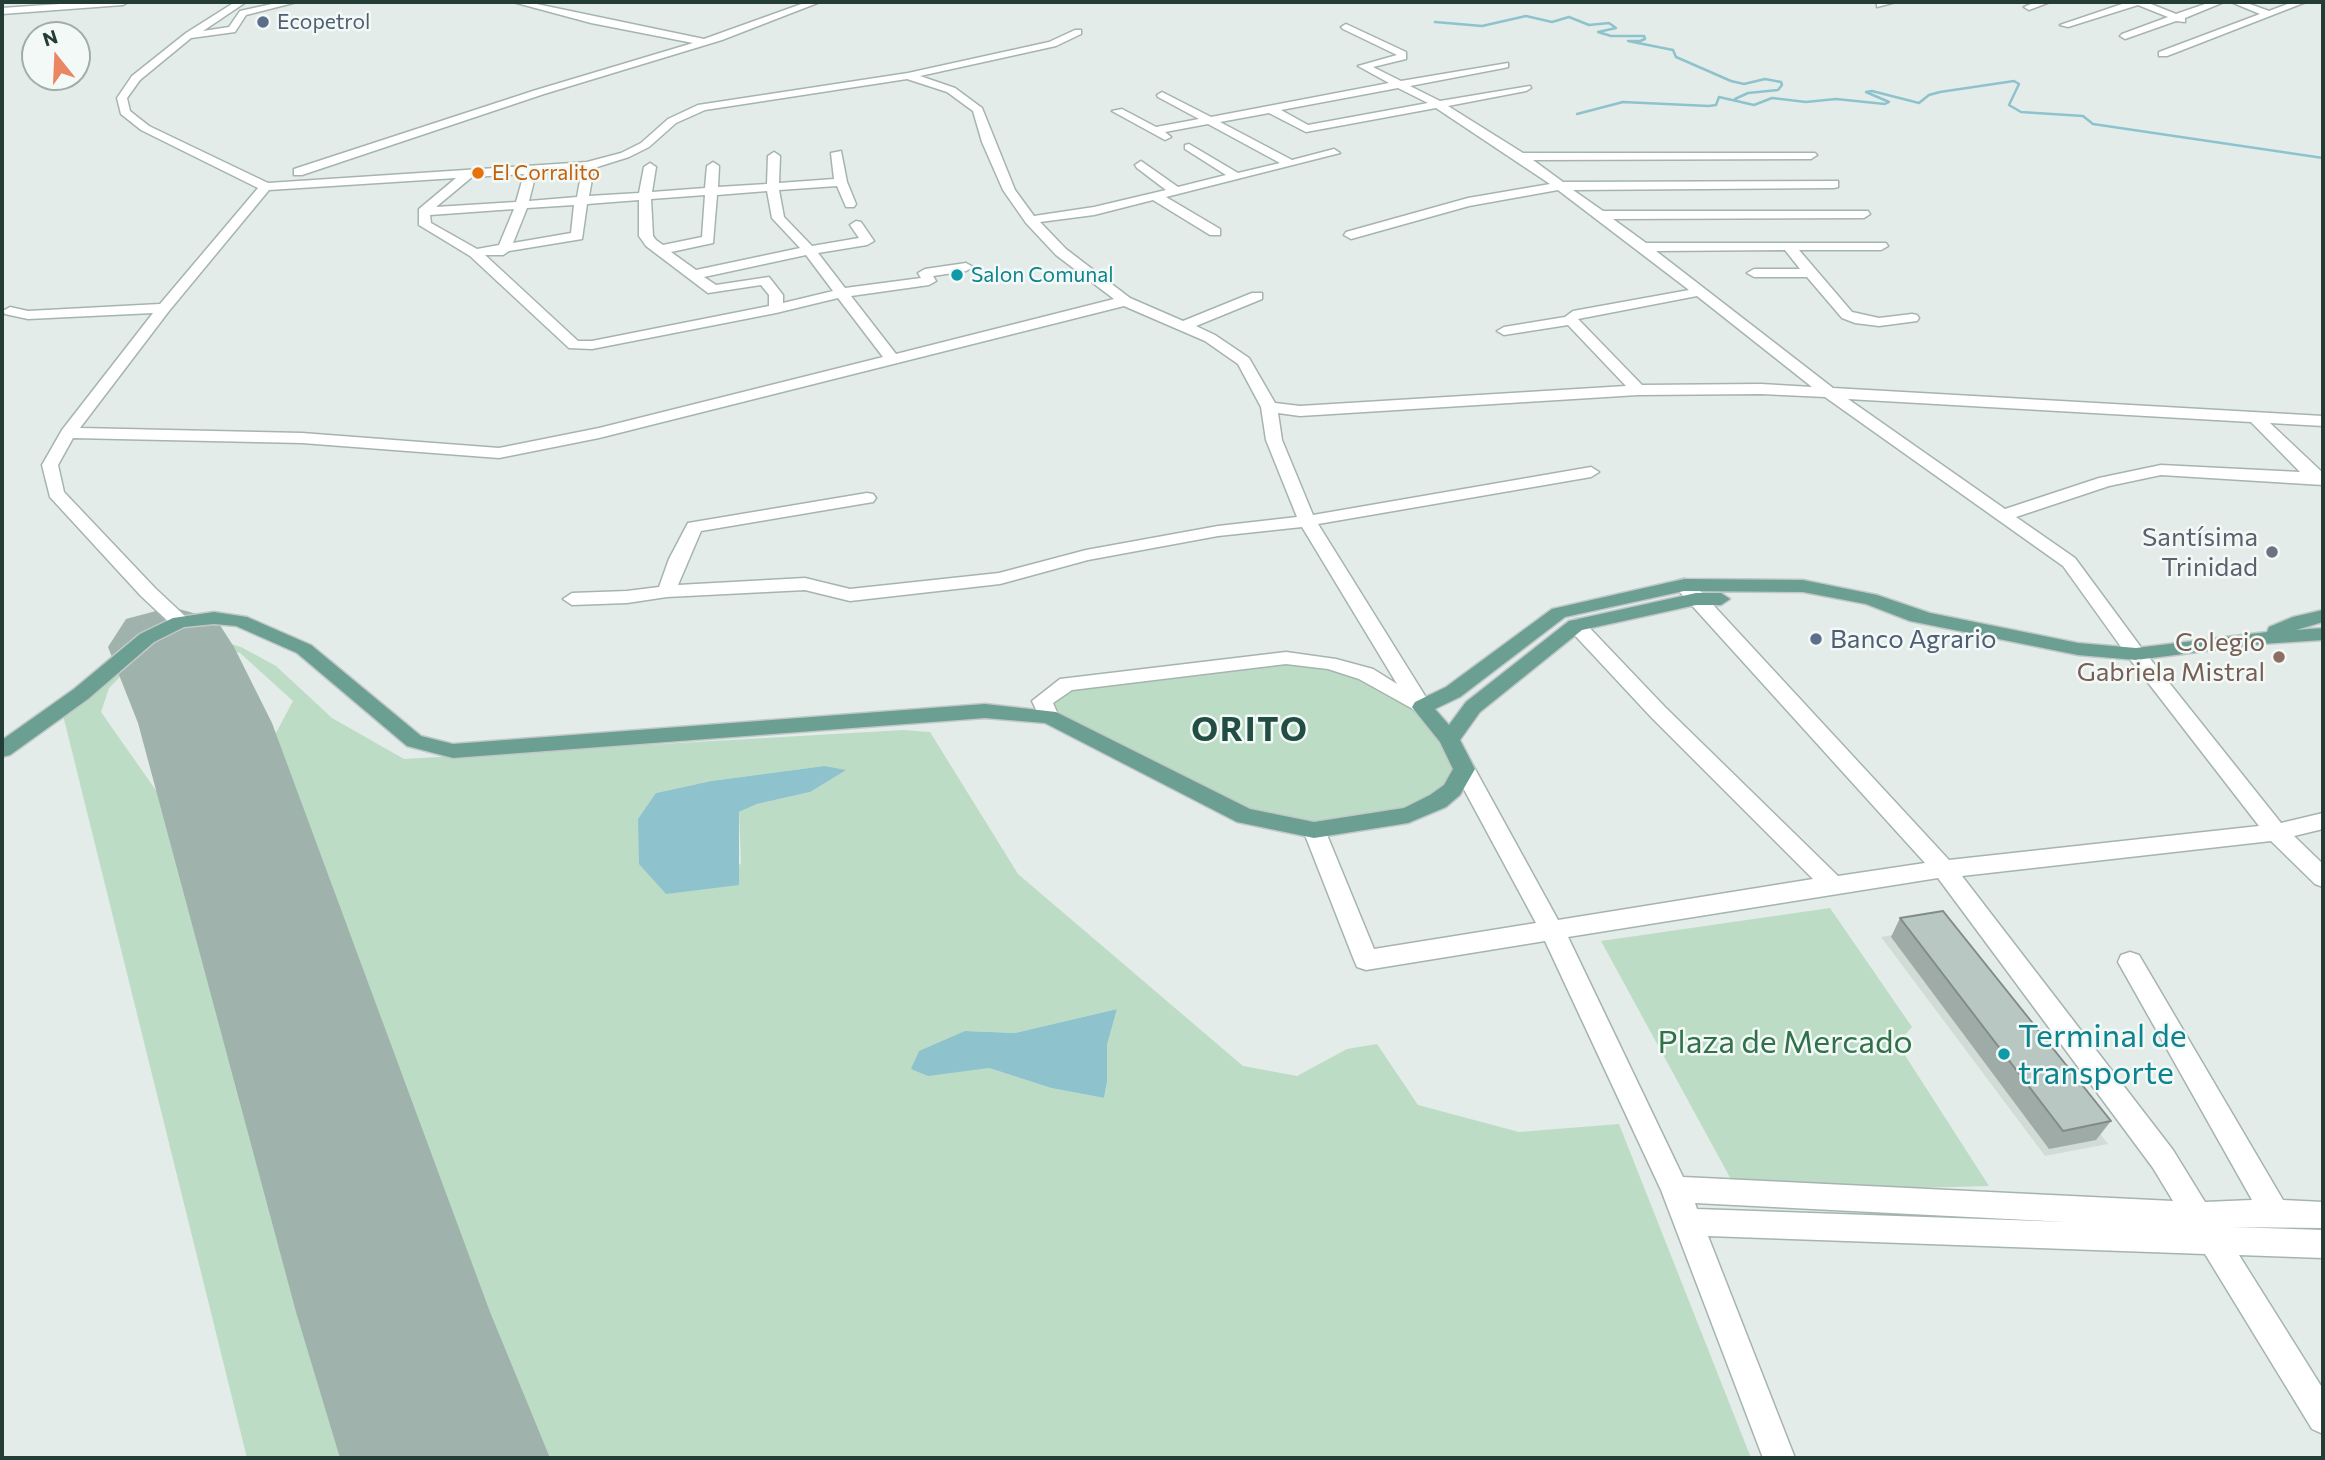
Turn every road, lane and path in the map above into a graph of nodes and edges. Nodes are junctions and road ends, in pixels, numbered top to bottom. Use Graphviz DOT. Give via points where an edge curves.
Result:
graph roads {
  1 [pos="23,2"];
  2 [pos="123,2"];
  3 [pos="241,2"];
  4 [pos="292,2"];
  5 [pos="517,2"];
  6 [pos="549,2"];
  7 [pos="815,2"];
  8 [pos="1891,2"];
  9 [pos="2045,2"];
  10 [pos="2138,2"];
  11 [pos="2220,2"];
  12 [pos="2236,2"];
  13 [pos="2301,2"];
  14 [pos="62,4"];
  15 [pos="1880,5"];
  16 [pos="2029,7"];
  17 [pos="31,9"];
  18 [pos="2,11"];
  19 [pos="2269,14"];
  20 [pos="603,15"];
  21 [pos="2177,18"];
  22 [pos="591,20"];
  23 [pos="2065,25"];
  24 [pos="1346,27"];
  25 [pos="1078,32"];
  26 [pos="2217,34"];
  27 [pos="189,35"];
  28 [pos="2125,36"];
  29 [pos="719,38"];
  30 [pos="704,42"];
  31 [pos="2164,54"];
  32 [pos="1504,65"];
  33 [pos="908,76"];
  34 [pos="1397,83"];
  35 [pos="1527,88"];
  36 [pos="1162,95"];
  37 [pos="1436,103"];
  38 [pos="1269,108"];
  39 [pos="1118,111"];
  40 [pos="1207,120"];
  41 [pos="1153,131"];
  42 [pos="1170,139"];
  43 [pos="1732,145"];
  44 [pos="1189,147"];
  45 [pos="837,153"];
  46 [pos="1334,153"];
  47 [pos="1811,155"];
  48 [pos="774,156"];
  49 [pos="1742,156"];
  50 [pos="1521,157"];
  51 [pos="1291,164"];
  52 [pos="1141,165"];
  53 [pos="588,166"];
  54 [pos="713,166"];
  55 [pos="650,167"];
  56 [pos="531,171"];
  57 [pos="298,172"];
  58 [pos="468,174"];
  59 [pos="1237,177"];
  60 [pos="841,182"];
  61 [pos="1834,184"];
  62 [pos="1561,186"];
  63 [pos="265,187"];
  64 [pos="773,188"];
  65 [pos="1175,191"];
  66 [pos="710,192"];
  67 [pos="645,196"];
  68 [pos="1154,196"];
  69 [pos="581,201"];
  70 [pos="522,204"];
  71 [pos="850,204"];
  72 [pos="423,212"];
  73 [pos="1864,214"];
  74 [pos="1600,215"];
  75 [pos="1031,220"];
  76 [pos="856,225"];
  77 [pos="1215,232"];
  78 [pos="1351,235"];
  79 [pos="1788,246"];
  80 [pos="1881,246"];
  81 [pos="1643,247"];
  82 [pos="660,250"];
  83 [pos="809,250"];
  84 [pos="503,251"];
  85 [pos="475,253"];
  86 [pos="966,267"];
  87 [pos="1754,273"];
  88 [pos="1811,273"];
  89 [pos="694,275"];
  90 [pos="1699,292"];
  91 [pos="841,293"];
  92 [pos="1257,296"];
  93 [pos="1125,301"];
  94 [pos="776,302"];
  95 [pos="164,308"];
  96 [pos="10,312"];
  97 [pos="1912,318"];
  98 [pos="1571,320"];
  99 [pos="1184,326"];
  100 [pos="1504,331"];
  101 [pos="891,358"];
  102 [pos="1637,390"];
  103 [pos="1828,392"];
  104 [pos="1269,407"];
  105 [pos="2254,416"];
  106 [pos="2323,421"];
  107 [pos="68,433"];
  108 [pos="1591,472"];
  109 [pos="2321,480"];
  110 [pos="867,498"];
  111 [pos="2001,516"];
  112 [pos="1307,521"];
  113 [pos="667,591"];
  114 [pos="1690,592"];
  115 [pos="572,599"];
  116 [pos="2323,616"];
  117 [pos="180,622"];
  118 [pos="1576,625"];
  119 [pos="2323,634"];
  120 [pos="2261,638"];
  121 [pos="2136,654"];
  122 [pos="1422,707"];
  123 [pos="1049,717"];
  124 [pos="1449,739"];
  125 [pos="2,750"];
  126 [pos="1464,769"];
  127 [pos="2323,821"];
  128 [pos="1314,830"];
  129 [pos="2276,832"];
  130 [pos="1944,869"];
  131 [pos="2323,878"];
  132 [pos="1833,885"];
  133 [pos="1553,932"];
  134 [pos="2130,962"];
  135 [pos="1675,1189"];
  136 [pos="2275,1213"];
  137 [pos="2323,1215"];
  138 [pos="1687,1222"];
  139 [pos="2206,1227"];
  140 [pos="2323,1244"];
  141 [pos="2323,1418"];
  142 [pos="1779,1458"];
  1 -- 17 [label="street"];
  2 -- 14 [label="street"];
  3 -- 27 [label="street"];
  4 -- 27 [label="street" via="243,13 232,30"];
  5 -- 22 [label="street"];
  6 -- 20 [label="street"];
  7 -- 29 [label="street"];
  8 -- 15 [label="street"];
  9 -- 16 [label="street"];
  10 -- 21 [label="street"];
  10 -- 23 [label="street"];
  11 -- 21 [label="street"];
  12 -- 19 [label="street"];
  13 -- 19 [label="street"];
  14 -- 17 [label="street"];
  17 -- 18 [label="street"];
  19 -- 26 [label="street"];
  20 -- 22 [label="street"];
  20 -- 29 [label="street"];
  21 -- 26 [label="street"];
  21 -- 28 [label="street"];
  22 -- 30 [label="street"];
  24 -- 34 [label="street" via="1402,54 1363,64"];
  25 -- 33 [label="street" via="1052,44"];
  26 -- 31 [label="street"];
  27 -- 63 [label="street" via="136,78 122,98 125,112 145,128"];
  29 -- 30 [label="street"];
  30 -- 57 [label="street"];
  32 -- 34 [label="street"];
  33 -- 53 [label="street" via="702,107 672,121 645,145"];
  33 -- 75 [label="street" via="951,90 978,110 1009,190"];
  34 -- 37 [label="street"];
  34 -- 38 [label="street"];
  35 -- 37 [label="street"];
  36 -- 40 [label="street"];
  37 -- 38 [label="street" via="1306,129"];
  37 -- 50 [label="street"];
  38 -- 40 [label="street"];
  39 -- 41 [label="street"];
  40 -- 41 [label="street"];
  40 -- 51 [label="street"];
  41 -- 42 [label="street"];
  43 -- 49 [label="street"];
  44 -- 59 [label="street"];
  45 -- 60 [label="street"];
  46 -- 51 [label="street"];
  47 -- 49 [label="street"];
  48 -- 64 [label="street"];
  49 -- 50 [label="street"];
  50 -- 62 [label="street"];
  51 -- 59 [label="street"];
  52 -- 65 [label="street"];
  53 -- 56 [label="street"];
  53 -- 69 [label="street"];
  54 -- 66 [label="street"];
  55 -- 67 [label="street"];
  56 -- 58 [label="street"];
  56 -- 70 [label="street"];
  58 -- 63 [label="street"];
  58 -- 72 [label="street"];
  59 -- 65 [label="street"];
  60 -- 64 [label="street"];
  60 -- 71 [label="street"];
  61 -- 62 [label="street"];
  62 -- 74 [label="street"];
  62 -- 78 [label="street" via="1468,202"];
  63 -- 95 [label="street"];
  64 -- 66 [label="street"];
  64 -- 83 [label="street" via="778,218"];
  65 -- 68 [label="street"];
  66 -- 67 [label="street"];
  66 -- 82 [label="street" via="708,240"];
  67 -- 69 [label="street"];
  67 -- 82 [label="street" via="646,236"];
  68 -- 75 [label="street"];
  68 -- 77 [label="street"];
  69 -- 70 [label="street"];
  69 -- 84 [label="street" via="577,236"];
  70 -- 72 [label="street"];
  70 -- 84 [label="street"];
  72 -- 85 [label="street" via="425,225"];
  73 -- 74 [label="street"];
  74 -- 81 [label="street"];
  75 -- 93 [label="street" via="1061,252"];
  76 -- 83 [label="street" via="867,241"];
  79 -- 80 [label="street"];
  79 -- 81 [label="street"];
  79 -- 88 [label="street"];
  81 -- 90 [label="street"];
  82 -- 89 [label="street"];
  83 -- 89 [label="street"];
  83 -- 91 [label="street"];
  84 -- 85 [label="street"];
  85 -- 94 [label="street" via="574,345 592,345"];
  86 -- 91 [label="street" via="925,273 929,281"];
  87 -- 88 [label="street"];
  88 -- 97 [label="street" via="1847,315 1879,322"];
  89 -- 94 [label="street" via="713,290 764,281"];
  90 -- 98 [label="street" via="1573,315"];
  90 -- 103 [label="street"];
  91 -- 94 [label="street" via="820,300"];
  91 -- 101 [label="street"];
  92 -- 99 [label="street"];
  93 -- 99 [label="street"];
  93 -- 101 [label="street"];
  95 -- 96 [label="street"];
  95 -- 107 [label="street"];
  98 -- 100 [label="street"];
  98 -- 102 [label="street"];
  99 -- 104 [label="street" via="1244,361"];
  101 -- 107 [label="street" via="499,453 302,438"];
  102 -- 103 [label="street"];
  102 -- 104 [label="street" via="1300,411"];
  103 -- 105 [label="street"];
  103 -- 111 [label="street"];
  104 -- 112 [label="street" via="1274,440"];
  105 -- 106 [label="street"];
  105 -- 109 [label="street"];
  107 -- 117 [label="street" via="50,466 56,493"];
  108 -- 112 [label="street"];
  109 -- 111 [label="street" via="2161,470 2105,482"];
  110 -- 113 [label="street" via="694,527"];
  111 -- 121 [label="street" via="2069,562"];
  112 -- 113 [label="street" via="1218,531 1086,555 1000,578 849,595 805,584"];
  112 -- 122 [label="street"];
  113 -- 115 [label="street"];
  114 -- 118 [label="main road"];
  114 -- 121 [label="main road" via="1922,616 2078,649"];
  114 -- 122 [label="main road" via="1559,613 1453,692"];
  114 -- 130 [label="street"];
  116 -- 120 [label="main road"];
  117 -- 123 [label="main road" via="240,621 304,649 414,741 453,751 985,711"];
  117 -- 125 [label="main road" via="147,638 81,694"];
  118 -- 124 [label="main road" via="1473,707"];
  118 -- 132 [label="street"];
  119 -- 120 [label="main road"];
  120 -- 121 [label="main road"];
  121 -- 129 [label="street"];
  122 -- 123 [label="street" via="1366,674 1329,663 1286,658 1067,684 1042,701"];
  122 -- 124 [label="main road"];
  123 -- 128 [label="main road" via="1245,816"];
  124 -- 126 [label="main road"];
  126 -- 128 [label="main road" via="1451,790 1424,809 1388,820"];
  126 -- 133 [label="street"];
  127 -- 129 [label="street"];
  128 -- 133 [label="street" via="1366,960"];
  129 -- 130 [label="street"];
  129 -- 131 [label="street"];
  130 -- 132 [label="street"];
  130 -- 139 [label="street" via="2163,1159"];
  132 -- 133 [label="street"];
  133 -- 135 [label="street"];
  134 -- 136 [label="street"];
  135 -- 138 [label="street"];
  135 -- 139 [label="street"];
  136 -- 137 [label="street"];
  136 -- 139 [label="street"];
  138 -- 139 [label="street"];
  138 -- 142 [label="street"];
  139 -- 140 [label="street"];
  139 -- 141 [label="street"];
}
